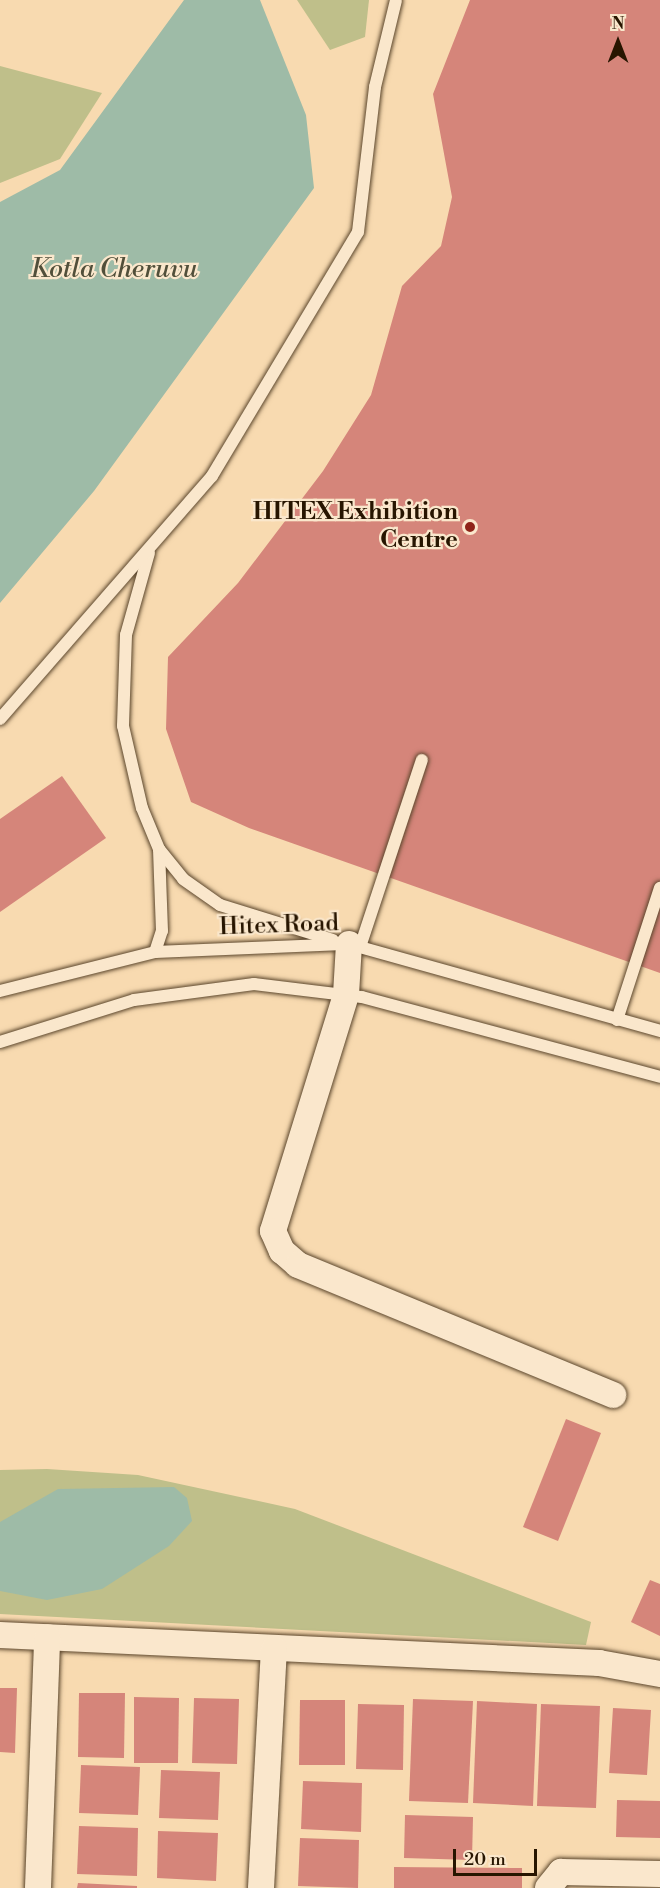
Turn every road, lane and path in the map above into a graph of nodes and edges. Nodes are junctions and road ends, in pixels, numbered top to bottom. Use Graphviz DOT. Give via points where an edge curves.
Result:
graph roads {
  1 [pos="396,0"];
  2 [pos="151,546"];
  3 [pos="0,719"];
  4 [pos="422,760"];
  5 [pos="159,849"];
  6 [pos="660,888"];
  7 [pos="354,946"];
  8 [pos="155,952"];
  9 [pos="0,991"];
  10 [pos="346,996"];
  11 [pos="617,1020"];
  12 [pos="660,1031"];
  13 [pos="0,1042"];
  14 [pos="660,1077"];
  15 [pos="613,1395"];
  16 [pos="0,1635"];
  17 [pos="47,1637"];
  18 [pos="274,1649"];
  19 [pos="660,1674"];
  20 [pos="660,1874"];
  21 [pos="38,1888"];
  22 [pos="261,1888"];
  23 [pos="548,1888"];
  1 -- 2 [label="lane" via="375,87 358,232 212,476"];
  2 -- 3 [label="lane"];
  2 -- 5 [label="lane" via="126,635 123,726 142,808"];
  4 -- 7 [label="lane"];
  5 -- 7 [label="lane" via="183,879 220,905"];
  5 -- 8 [label="lane" via="162,931"];
  6 -- 11 [label="lane"];
  7 -- 8 [label="lane, Hitex Road"];
  7 -- 10 [label="street"];
  7 -- 11 [label="lane, Hitex Road"];
  8 -- 9 [label="lane, Hitex Road"];
  10 -- 13 [label="lane" via="254,984 183,992 134,1000"];
  10 -- 14 [label="lane"];
  10 -- 15 [label="street" via="273,1231 282,1251 298,1265"];
  11 -- 12 [label="lane, Hitex Road"];
  16 -- 17 [label="street"];
  17 -- 18 [label="street"];
  17 -- 21 [label="street"];
  18 -- 19 [label="street" via="599,1663"];
  18 -- 22 [label="street"];
  20 -- 23 [label="street" via="561,1872"];
}
